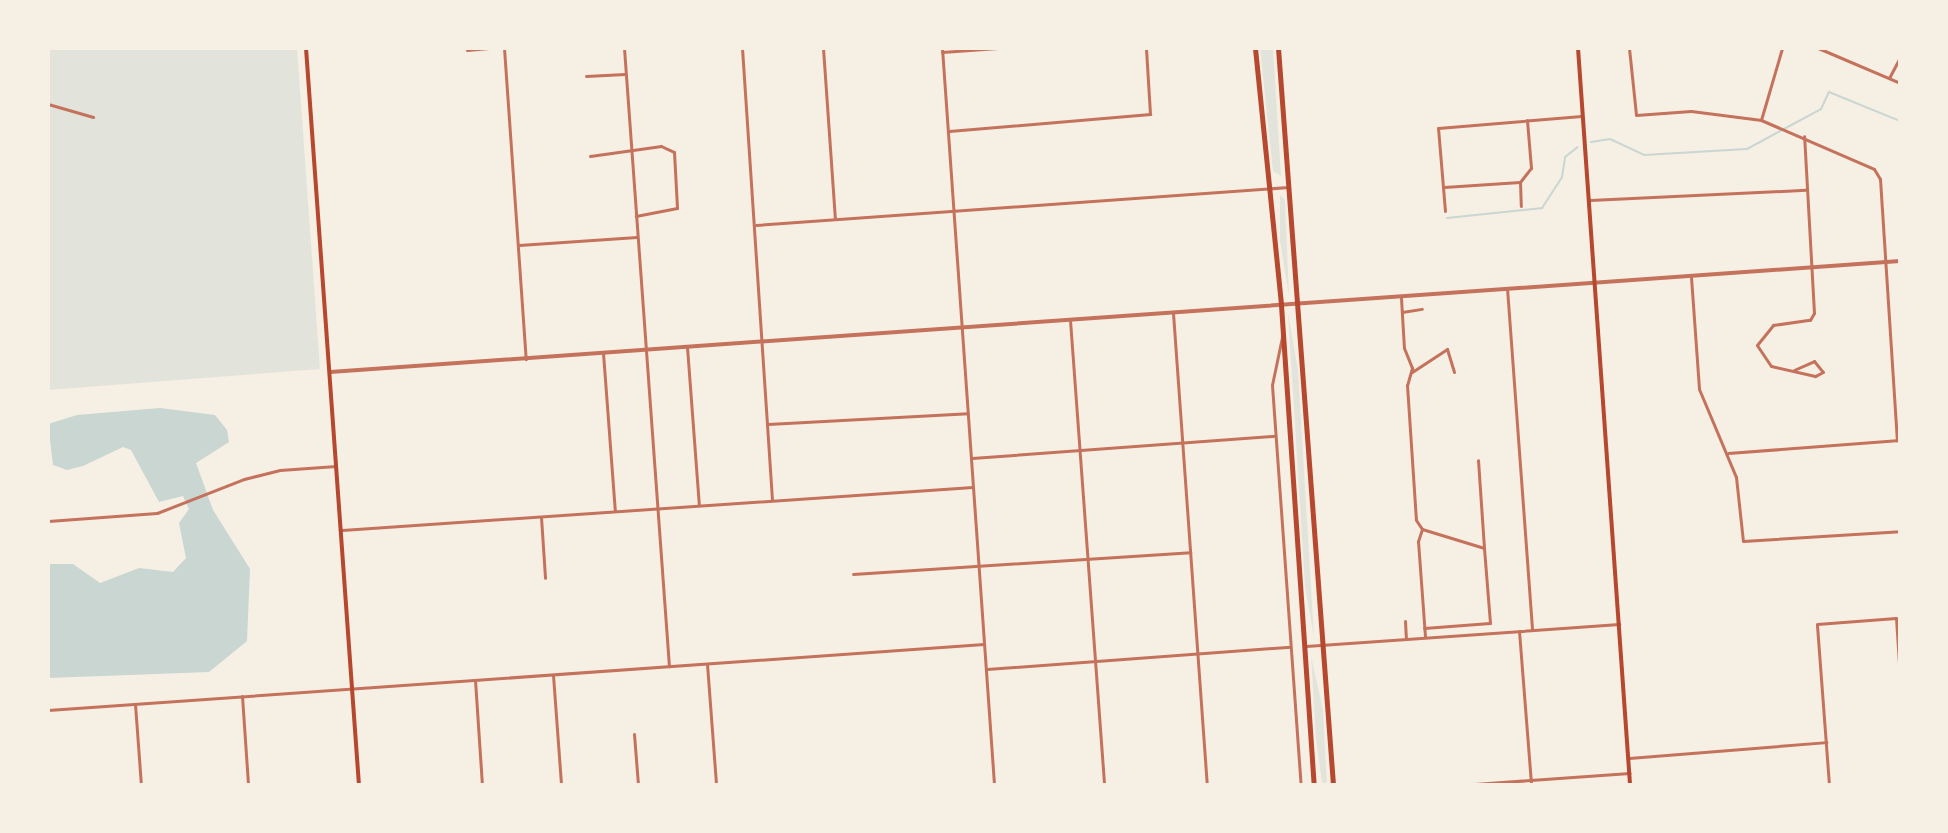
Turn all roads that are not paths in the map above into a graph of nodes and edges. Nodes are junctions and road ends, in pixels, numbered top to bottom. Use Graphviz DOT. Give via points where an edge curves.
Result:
graph roads {
  1 [pos="306,48"];
  2 [pos="489,48"];
  3 [pos="504,48"];
  4 [pos="624,48"];
  5 [pos="742,48"];
  6 [pos="823,48"];
  7 [pos="998,48"];
  8 [pos="1146,48"];
  9 [pos="1255,48"];
  10 [pos="1278,48"];
  11 [pos="1578,48"];
  12 [pos="1629,48"];
  13 [pos="1782,48"];
  14 [pos="1818,48"];
  15 [pos="1824,49"];
  16 [pos="467,50"];
  17 [pos="942,50"];
  18 [pos="1900,57"];
  19 [pos="625,74"];
  20 [pos="586,76"];
  21 [pos="1889,78"];
  22 [pos="1900,83"];
  23 [pos="48,104"];
  24 [pos="1583,116"];
  25 [pos="93,117"];
  26 [pos="1527,120"];
  27 [pos="1761,120"];
  28 [pos="948,131"];
  29 [pos="1804,136"];
  30 [pos="631,151"];
  31 [pos="590,156"];
  32 [pos="1520,182"];
  33 [pos="1270,187"];
  34 [pos="1289,187"];
  35 [pos="1444,187"];
  36 [pos="1806,190"];
  37 [pos="1588,200"];
  38 [pos="1521,206"];
  39 [pos="953,210"];
  40 [pos="1445,211"];
  41 [pos="636,216"];
  42 [pos="835,219"];
  43 [pos="756,225"];
  44 [pos="637,237"];
  45 [pos="519,245"];
  46 [pos="1900,261"];
  47 [pos="1885,262"];
  48 [pos="1811,267"];
  49 [pos="1691,277"];
  50 [pos="1594,282"];
  51 [pos="1507,288"];
  52 [pos="1401,296"];
  53 [pos="1298,304"];
  54 [pos="1281,305"];
  55 [pos="1422,309"];
  56 [pos="1402,312"];
  57 [pos="1173,313"];
  58 [pos="1070,320"];
  59 [pos="962,328"];
  60 [pos="1283,333"];
  61 [pos="762,342"];
  62 [pos="687,347"];
  63 [pos="645,350"];
  64 [pos="603,353"];
  65 [pos="526,359"];
  66 [pos="1794,370"];
  67 [pos="330,372"];
  68 [pos="1412,372"];
  69 [pos="1454,372"];
  70 [pos="968,413"];
  71 [pos="767,424"];
  72 [pos="1275,436"];
  73 [pos="1899,440"];
  74 [pos="1182,442"];
  75 [pos="1079,449"];
  76 [pos="1727,453"];
  77 [pos="971,458"];
  78 [pos="1478,460"];
  79 [pos="336,466"];
  80 [pos="973,487"];
  81 [pos="773,501"];
  82 [pos="699,505"];
  83 [pos="657,508"];
  84 [pos="615,511"];
  85 [pos="541,517"];
  86 [pos="48,521"];
  87 [pos="1422,529"];
  88 [pos="341,531"];
  89 [pos="1900,531"];
  90 [pos="1484,548"];
  91 [pos="1190,552"];
  92 [pos="1088,562"];
  93 [pos="979,566"];
  94 [pos="853,574"];
  95 [pos="545,578"];
  96 [pos="1405,621"];
  97 [pos="1490,623"];
  98 [pos="1619,624"];
  99 [pos="1424,628"];
  100 [pos="1532,630"];
  101 [pos="1519,631"];
  102 [pos="1490,633"];
  103 [pos="1425,637"];
  104 [pos="1406,638"];
  105 [pos="984,644"];
  106 [pos="1323,645"];
  107 [pos="1306,646"];
  108 [pos="1290,647"];
  109 [pos="1198,654"];
  110 [pos="1095,661"];
  111 [pos="707,664"];
  112 [pos="669,666"];
  113 [pos="986,669"];
  114 [pos="553,675"];
  115 [pos="1900,678"];
  116 [pos="475,680"];
  117 [pos="352,689"];
  118 [pos="242,696"];
  119 [pos="135,704"];
  120 [pos="48,710"];
  121 [pos="634,734"];
  122 [pos="1826,742"];
  123 [pos="1629,758"];
  124 [pos="1630,773"];
  125 [pos="1531,783"];
  126 [pos="141,785"];
  127 [pos="248,785"];
  128 [pos="359,785"];
  129 [pos="482,785"];
  130 [pos="561,785"];
  131 [pos="638,785"];
  132 [pos="716,785"];
  133 [pos="994,785"];
  134 [pos="1104,785"];
  135 [pos="1207,785"];
  136 [pos="1301,785"];
  137 [pos="1314,785"];
  138 [pos="1333,785"];
  139 [pos="1461,785"];
  140 [pos="1630,785"];
  141 [pos="1829,785"];
  1 -- 67 [label="main road"];
  2 -- 16 [label="street"];
  3 -- 45 [label="street"];
  4 -- 19 [label="street"];
  5 -- 43 [label="street"];
  6 -- 42 [label="street"];
  7 -- 17 [label="street"];
  8 -- 28 [label="street" via="1150,114"];
  9 -- 33 [label="highway"];
  10 -- 34 [label="highway"];
  11 -- 24 [label="main road"];
  12 -- 27 [label="street" via="1636,115 1691,111"];
  13 -- 27 [label="street"];
  14 -- 15 [label="street"];
  15 -- 21 [label="street"];
  17 -- 28 [label="street"];
  18 -- 21 [label="street"];
  19 -- 20 [label="street"];
  19 -- 30 [label="street"];
  21 -- 22 [label="street"];
  23 -- 25 [label="street"];
  24 -- 26 [label="street"];
  24 -- 37 [label="main road"];
  26 -- 32 [label="street" via="1531,168"];
  26 -- 35 [label="street" via="1438,128"];
  27 -- 29 [label="street"];
  28 -- 39 [label="street"];
  29 -- 36 [label="street"];
  29 -- 47 [label="street" via="1874,169 1880,179"];
  30 -- 31 [label="street"];
  30 -- 41 [label="street"];
  30 -- 41 [label="street" via="669,147 677,173 679,200 674,211"];
  32 -- 35 [label="street"];
  32 -- 38 [label="street"];
  33 -- 34 [label="street"];
  33 -- 39 [label="street"];
  33 -- 54 [label="highway"];
  34 -- 53 [label="highway"];
  35 -- 40 [label="street"];
  36 -- 37 [label="street"];
  36 -- 48 [label="street"];
  37 -- 50 [label="main road"];
  39 -- 42 [label="street"];
  39 -- 59 [label="street"];
  41 -- 44 [label="street"];
  42 -- 43 [label="street"];
  43 -- 61 [label="street"];
  44 -- 45 [label="street"];
  44 -- 63 [label="street"];
  45 -- 65 [label="street"];
  46 -- 47 [label="street"];
  47 -- 48 [label="street"];
  47 -- 73 [label="street"];
  48 -- 49 [label="street"];
  48 -- 66 [label="street" via="1810,320 1773,325 1757,345 1771,366"];
  49 -- 50 [label="street"];
  49 -- 76 [label="street" via="1699,389"];
  50 -- 51 [label="street"];
  50 -- 98 [label="main road"];
  51 -- 52 [label="street"];
  51 -- 100 [label="street"];
  52 -- 53 [label="street"];
  52 -- 56 [label="street"];
  53 -- 54 [label="street"];
  53 -- 106 [label="highway"];
  54 -- 57 [label="street"];
  54 -- 60 [label="highway"];
  55 -- 56 [label="street"];
  56 -- 68 [label="street"];
  57 -- 58 [label="street"];
  57 -- 74 [label="street"];
  58 -- 59 [label="street"];
  58 -- 75 [label="street"];
  59 -- 61 [label="street"];
  59 -- 70 [label="street"];
  60 -- 72 [label="street" via="1272,370"];
  60 -- 107 [label="highway"];
  61 -- 62 [label="street"];
  61 -- 71 [label="street"];
  62 -- 63 [label="street"];
  62 -- 82 [label="street"];
  63 -- 64 [label="street"];
  63 -- 83 [label="street"];
  64 -- 65 [label="street"];
  64 -- 84 [label="street"];
  65 -- 67 [label="street"];
  66 -- 66 [label="street" via="1815,376 1823,372 1814,361"];
  67 -- 79 [label="main road"];
  68 -- 69 [label="street" via="1447,349"];
  68 -- 87 [label="street" via="1407,385 1416,520"];
  70 -- 71 [label="street"];
  70 -- 77 [label="street"];
  71 -- 81 [label="street"];
  72 -- 74 [label="street"];
  72 -- 108 [label="street"];
  73 -- 76 [label="street"];
  74 -- 75 [label="street"];
  74 -- 91 [label="street"];
  75 -- 77 [label="street"];
  75 -- 92 [label="street"];
  76 -- 89 [label="street" via="1740,496 1743,541"];
  77 -- 80 [label="street"];
  78 -- 90 [label="street"];
  79 -- 86 [label="street" via="280,470 157,513"];
  79 -- 88 [label="main road"];
  80 -- 81 [label="street"];
  80 -- 93 [label="street"];
  81 -- 82 [label="street"];
  82 -- 83 [label="street"];
  83 -- 84 [label="street"];
  83 -- 112 [label="street"];
  84 -- 85 [label="street"];
  85 -- 88 [label="street"];
  85 -- 95 [label="street"];
  87 -- 90 [label="street"];
  87 -- 99 [label="street" via="1418,541"];
  88 -- 117 [label="main road"];
  90 -- 97 [label="street"];
  91 -- 92 [label="street"];
  91 -- 109 [label="street"];
  92 -- 93 [label="street"];
  92 -- 110 [label="street"];
  93 -- 94 [label="street"];
  93 -- 105 [label="street"];
  96 -- 104 [label="street"];
  97 -- 99 [label="street"];
  97 -- 102 [label="street"];
  98 -- 100 [label="street"];
  98 -- 123 [label="main road"];
  99 -- 103 [label="street"];
  100 -- 101 [label="street"];
  101 -- 102 [label="street"];
  101 -- 125 [label="street"];
  102 -- 103 [label="street"];
  103 -- 104 [label="street"];
  104 -- 106 [label="street"];
  105 -- 111 [label="street"];
  105 -- 113 [label="street"];
  106 -- 107 [label="street"];
  106 -- 138 [label="highway"];
  107 -- 137 [label="highway"];
  108 -- 109 [label="street"];
  108 -- 136 [label="street"];
  109 -- 110 [label="street"];
  109 -- 135 [label="street"];
  110 -- 113 [label="street"];
  110 -- 134 [label="street"];
  111 -- 112 [label="street"];
  111 -- 132 [label="street"];
  112 -- 114 [label="street"];
  113 -- 133 [label="street"];
  114 -- 116 [label="street"];
  114 -- 130 [label="street"];
  115 -- 122 [label="street" via="1896,618 1817,624"];
  116 -- 117 [label="street"];
  116 -- 129 [label="street"];
  117 -- 118 [label="street"];
  117 -- 128 [label="main road"];
  118 -- 119 [label="street"];
  118 -- 127 [label="street"];
  119 -- 120 [label="street"];
  119 -- 126 [label="street"];
  121 -- 131 [label="street"];
  122 -- 123 [label="street"];
  122 -- 141 [label="street"];
  123 -- 124 [label="main road"];
  124 -- 125 [label="street"];
  124 -- 140 [label="main road"];
  125 -- 139 [label="street"];
}
